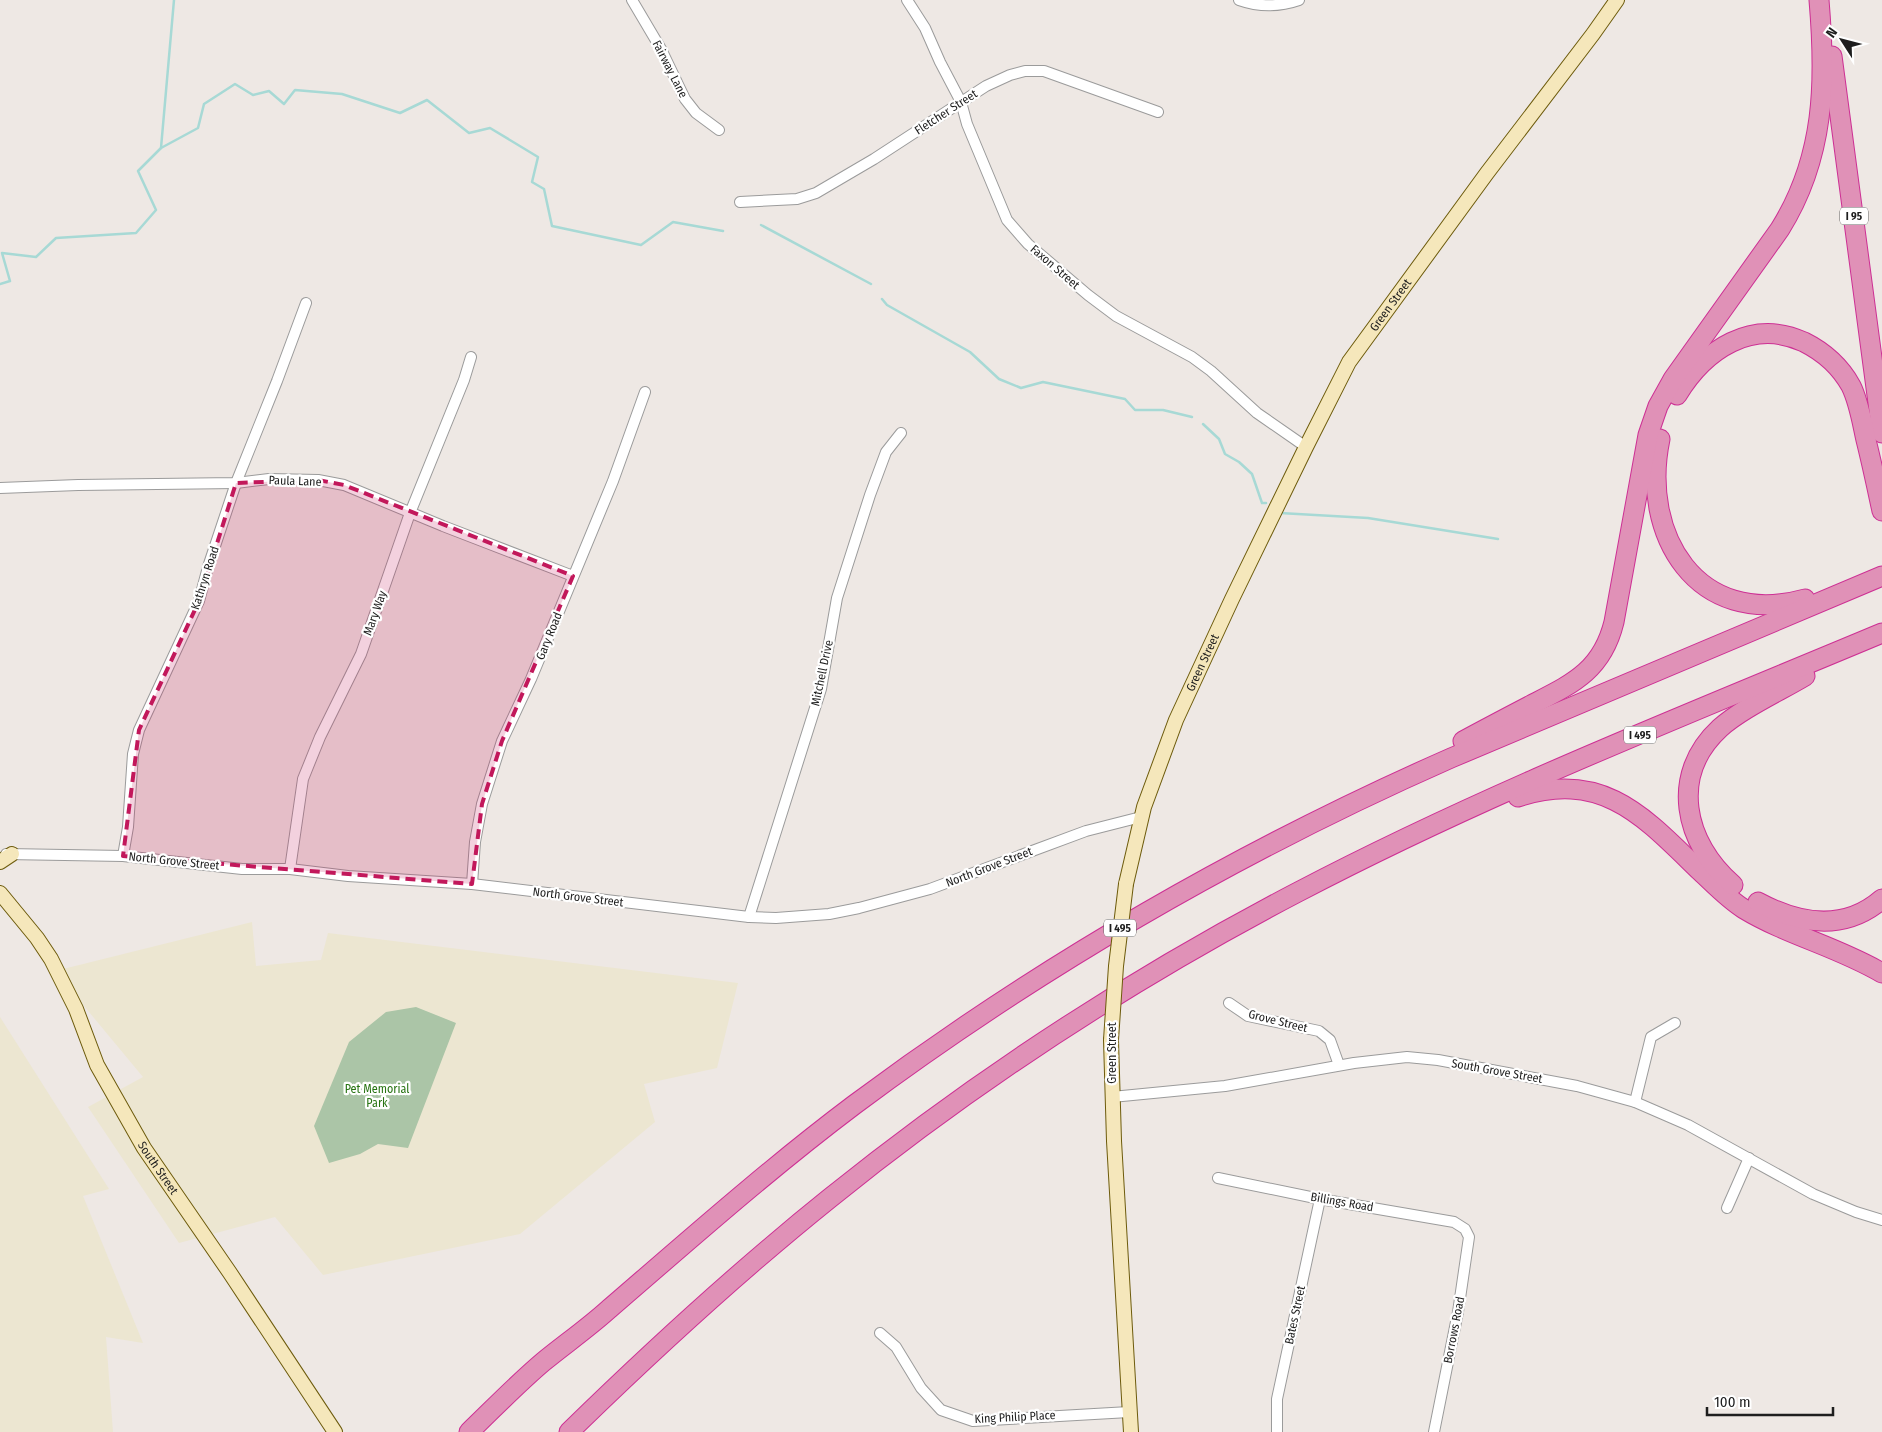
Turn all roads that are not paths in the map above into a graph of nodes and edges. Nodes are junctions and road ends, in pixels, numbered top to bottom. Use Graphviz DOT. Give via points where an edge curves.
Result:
graph roads {
  1 [pos="632,0"];
  2 [pos="908,0"];
  3 [pos="1239,0"];
  4 [pos="1300,0"];
  5 [pos="1617,0"];
  6 [pos="1819,0"];
  7 [pos="1824,0"];
  8 [pos="961,102"];
  9 [pos="1158,112"];
  10 [pos="719,130"];
  11 [pos="740,202"];
  12 [pos="306,303"];
  13 [pos="471,358"];
  14 [pos="645,392"];
  15 [pos="1882,433"];
  16 [pos="901,434"];
  17 [pos="1306,447"];
  18 [pos="236,483"];
  19 [pos="0,488"];
  20 [pos="1882,511"];
  21 [pos="410,513"];
  22 [pos="573,576"];
  23 [pos="1875,579"];
  24 [pos="1879,635"];
  25 [pos="1332,813"];
  26 [pos="1141,817"];
  27 [pos="1406,837"];
  28 [pos="6,854"];
  29 [pos="123,856"];
  30 [pos="0,862"];
  31 [pos="290,869"];
  32 [pos="472,884"];
  33 [pos="0,893"];
  34 [pos="1882,899"];
  35 [pos="749,917"];
  36 [pos="1882,973"];
  37 [pos="1229,1003"];
  38 [pos="1675,1023"];
  39 [pos="1339,1065"];
  40 [pos="1112,1097"];
  41 [pos="1634,1102"];
  42 [pos="1749,1158"];
  43 [pos="1218,1178"];
  44 [pos="1320,1198"];
  45 [pos="1727,1208"];
  46 [pos="1882,1220"];
  47 [pos="1464,1229"];
  48 [pos="880,1333"];
  49 [pos="1129,1412"];
  50 [pos="334,1432"];
  51 [pos="469,1432"];
  52 [pos="569,1432"];
  53 [pos="1131,1432"];
  54 [pos="1277,1432"];
  55 [pos="1434,1432"];
  1 -- 10 [label="street, Fairway Lane" via="685,99 696,114"];
  2 -- 8 [label="street, Faxon Street"];
  3 -- 4 [label="street" via="1266,6"];
  5 -- 17 [label="main road, Green Street" via="1349,362"];
  6 -- 25 [label="highway" via="1822,97 1808,174 1780,229 1673,379 1658,406 1646,443 1614,622 1604,650 1589,670 1568,686"];
  7 -- 15 [label="highway, I 95"];
  8 -- 9 [label="street, Fletcher Street" via="1010,75 1044,71"];
  8 -- 11 [label="street, Fletcher Street" via="816,193 797,199"];
  8 -- 17 [label="street, Faxon Street" via="1007,220 1028,244 1116,316 1192,358 1257,413"];
  12 -- 18 [label="street, Kathryn Road"];
  13 -- 21 [label="street, Mary Way"];
  14 -- 22 [label="street, Gary Road" via="613,481"];
  16 -- 35 [label="street, Mitchell Drive" via="886,452 837,598 821,688"];
  17 -- 26 [label="main road, Green Street" via="1176,720"];
  18 -- 19 [label="street, Paula Lane"];
  18 -- 21 [label="street, Paula Lane" via="269,479 318,480 344,485"];
  18 -- 29 [label="street, Kathryn Road" via="199,601 139,730 133,754"];
  20 -- 23 [label="highway" via="1854,392 1837,366 1808,344 1771,334 1751,335 1733,341 1697,369 1672,404 1661,432 1657,455 1657,496 1672,546 1694,578 1720,596 1760,606 1791,603"];
  21 -- 22 [label="street, Paula Lane"];
  21 -- 31 [label="street, Mary Way" via="361,654 320,737 303,780"];
  22 -- 32 [label="street, Gary Road" via="502,741 482,804"];
  23 -- 25 [label="highway, I 495" via="1451,758"];
  24 -- 27 [label="highway, I 495" via="1519,785"];
  24 -- 34 [label="highway" via="1721,727 1696,761 1688,800 1694,833 1706,856 1731,883 1763,904 1801,918 1834,921 1854,917"];
  25 -- 51 [label="highway, I 495" via="1216,873 1086,948 879,1088 711,1220 542,1364"];
  26 -- 35 [label="street, North Grove Street" via="1086,831 930,889 866,906 829,914"];
  26 -- 40 [label="main road, Green Street, bridge" via="1126,884 1117,950 1111,1040"];
  27 -- 36 [label="highway" via="1538,791 1568,788 1597,793 1624,804 1646,820 1741,907"];
  27 -- 52 [label="highway, I 495" via="1295,893 1180,958 1060,1032 951,1107 834,1195 750,1265"];
  28 -- 29 [label="street, North Grove Street"];
  28 -- 30 [label="main road"];
  29 -- 31 [label="street, North Grove Street" via="242,868"];
  31 -- 32 [label="street, North Grove Street"];
  32 -- 35 [label="street, North Grove Street"];
  33 -- 50 [label="main road, South Street" via="51,959 76,1009 97,1065 144,1148"];
  37 -- 39 [label="street, Grove Street" via="1248,1016 1319,1031 1330,1040"];
  38 -- 41 [label="street" via="1651,1037"];
  39 -- 40 [label="street, South Grove Street" via="1225,1086"];
  39 -- 41 [label="street, South Grove Street" via="1407,1057 1438,1060 1577,1086"];
  40 -- 49 [label="main road, Green Street"];
  41 -- 42 [label="street, South Grove Street" via="1688,1125"];
  42 -- 45 [label="street"];
  42 -- 46 [label="street, South Grove Street" via="1813,1194"];
  43 -- 44 [label="street, Billings Road"];
  44 -- 47 [label="street, Billings Road" via="1454,1222"];
  44 -- 54 [label="street, Bates Street" via="1277,1399"];
  47 -- 55 [label="street, Borrows Road" via="1469,1237 1458,1312"];
  48 -- 49 [label="street, King Philip Place" via="896,1347 921,1388 941,1410 973,1421"];
  49 -- 53 [label="main road, Green Street"];
}
